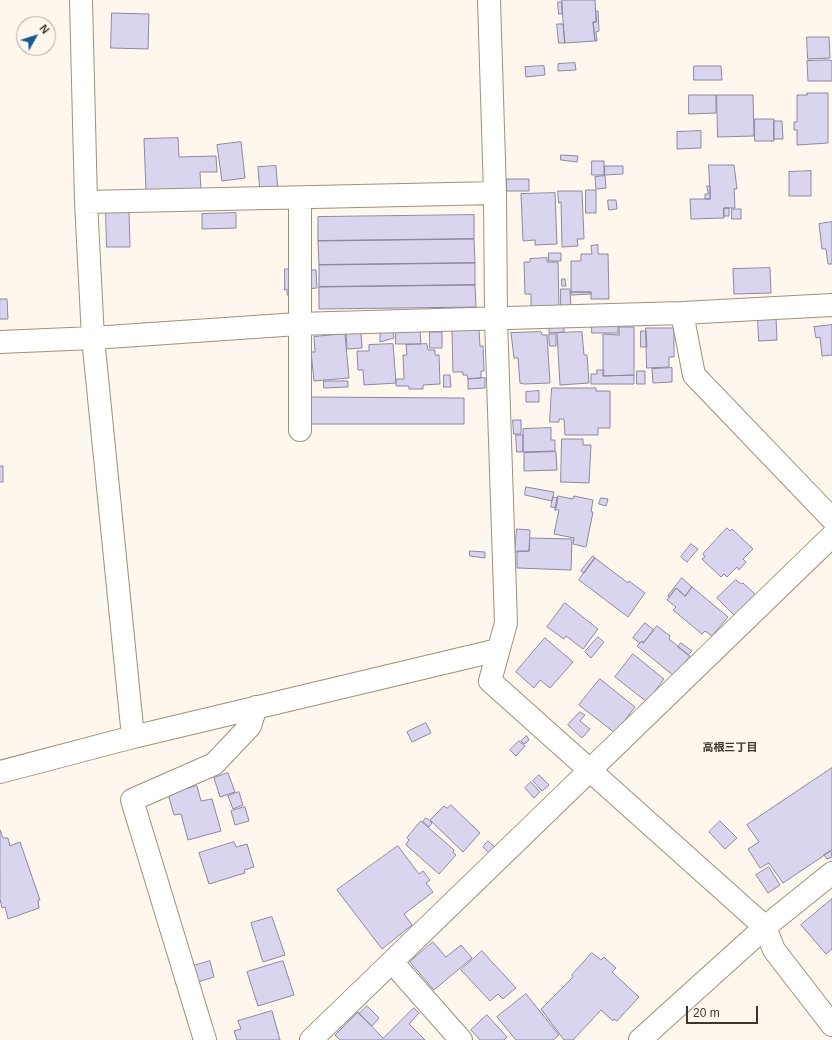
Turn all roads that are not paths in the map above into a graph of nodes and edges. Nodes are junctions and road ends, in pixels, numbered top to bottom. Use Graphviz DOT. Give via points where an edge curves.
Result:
graph roads {
  1 [pos="81,0"];
  2 [pos="489,0"];
  3 [pos="495,193"];
  4 [pos="300,198"];
  5 [pos="86,202"];
  6 [pos="832,305"];
  7 [pos="682,312"];
  8 [pos="496,319"];
  9 [pos="298,324"];
  10 [pos="93,338"];
  11 [pos="0,342"];
  12 [pos="300,430"];
  13 [pos="832,519"];
  14 [pos="832,536"];
  15 [pos="498,650"];
  16 [pos="256,707"];
  17 [pos="133,737"];
  18 [pos="590,771"];
  19 [pos="0,772"];
  20 [pos="832,873"];
  21 [pos="765,927"];
  22 [pos="392,962"];
  23 [pos="832,1025"];
  24 [pos="205,1040"];
  25 [pos="311,1040"];
  26 [pos="461,1040"];
  27 [pos="640,1040"];
  1 -- 5 [label="street"];
  2 -- 3 [label="street"];
  3 -- 4 [label="street"];
  3 -- 8 [label="street"];
  4 -- 5 [label="street"];
  4 -- 9 [label="street"];
  5 -- 10 [label="street"];
  6 -- 7 [label="street"];
  7 -- 8 [label="street"];
  7 -- 13 [label="street" via="694,375"];
  8 -- 9 [label="street"];
  8 -- 15 [label="street" via="506,624"];
  9 -- 10 [label="street"];
  9 -- 12 [label="street"];
  10 -- 11 [label="street"];
  10 -- 17 [label="street"];
  14 -- 18 [label="street"];
  15 -- 16 [label="street"];
  15 -- 18 [label="street" via="490,681"];
  16 -- 17 [label="street"];
  16 -- 24 [label="street" via="250,726 214,764 132,800"];
  17 -- 19 [label="street"];
  18 -- 21 [label="street"];
  18 -- 22 [label="street"];
  20 -- 21 [label="street"];
  21 -- 23 [label="street" via="774,950"];
  21 -- 27 [label="street"];
  22 -- 25 [label="street"];
  22 -- 26 [label="street"];
}
